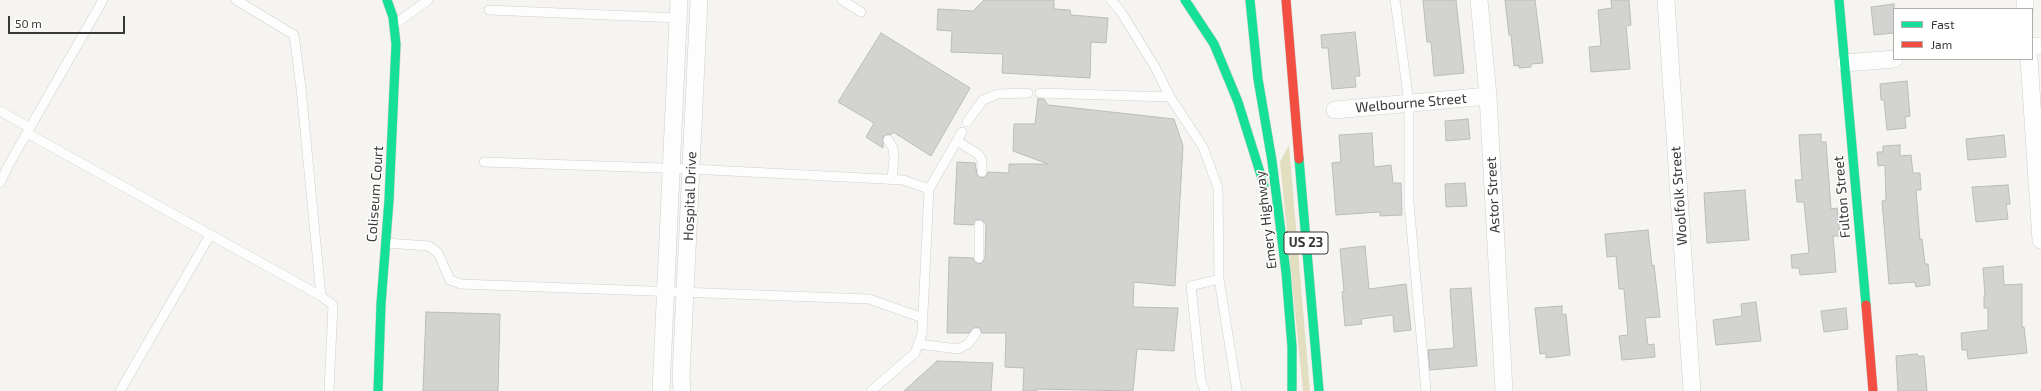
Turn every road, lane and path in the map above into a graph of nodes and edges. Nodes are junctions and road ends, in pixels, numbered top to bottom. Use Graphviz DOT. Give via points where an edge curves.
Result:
graph roads {
  1 [pos="102,0"];
  2 [pos="236,0"];
  3 [pos="387,0"];
  4 [pos="428,0"];
  5 [pos="679,0"];
  6 [pos="699,0"];
  7 [pos="842,0"];
  8 [pos="1110,0"];
  9 [pos="1184,0"];
  10 [pos="1250,0"];
  11 [pos="1276,0"];
  12 [pos="1286,0"];
  13 [pos="1395,0"];
  14 [pos="1479,0"];
  15 [pos="1666,0"];
  16 [pos="1839,0"];
  17 [pos="489,10"];
  18 [pos="861,12"];
  19 [pos="1288,17"];
  20 [pos="678,18"];
  21 [pos="394,25"];
  22 [pos="1893,59"];
  23 [pos="2029,60"];
  24 [pos="1845,63"];
  25 [pos="1040,92"];
  26 [pos="1028,93"];
  27 [pos="1488,96"];
  28 [pos="1170,97"];
  29 [pos="1410,103"];
  30 [pos="1335,110"];
  31 [pos="0,111"];
  32 [pos="968,122"];
  33 [pos="28,131"];
  34 [pos="962,132"];
  35 [pos="888,140"];
  36 [pos="957,142"];
  37 [pos="484,162"];
  38 [pos="671,168"];
  39 [pos="691,169"];
  40 [pos="982,172"];
  41 [pos="892,179"];
  42 [pos="0,183"];
  43 [pos="929,189"];
  44 [pos="979,225"];
  45 [pos="210,235"];
  46 [pos="2041,236"];
  47 [pos="2041,240"];
  48 [pos="386,242"];
  49 [pos="979,258"];
  50 [pos="1286,272"];
  51 [pos="1218,279"];
  52 [pos="665,290"];
  53 [pos="686,291"];
  54 [pos="321,296"];
  55 [pos="923,318"];
  56 [pos="976,333"];
  57 [pos="918,344"];
  58 [pos="120,391"];
  59 [pos="329,391"];
  60 [pos="378,391"];
  61 [pos="661,391"];
  62 [pos="682,391"];
  63 [pos="871,391"];
  64 [pos="1206,391"];
  65 [pos="1237,391"];
  66 [pos="1292,391"];
  67 [pos="1319,391"];
  68 [pos="1426,391"];
  69 [pos="1504,391"];
  70 [pos="1692,391"];
  71 [pos="1873,391"];
  1 -- 33 [label="lane"];
  2 -- 54 [label="lane" via="294,35"];
  3 -- 21 [label="main road, Coliseum Court"];
  4 -- 21 [label="lane"];
  5 -- 20 [label="street, Hospital Drive"];
  6 -- 39 [label="street, Hospital Drive"];
  7 -- 18 [label="lane"];
  8 -- 28 [label="lane" via="1121,12"];
  9 -- 50 [label="main road" via="1214,44 1238,102 1255,152"];
  10 -- 50 [label="main road, Emery Highway / US 23" via="1258,79 1272,161"];
  11 -- 19 [label="main road"];
  12 -- 19 [label="main road, US 23"];
  13 -- 29 [label="lane"];
  14 -- 27 [label="street, Astor Street"];
  15 -- 70 [label="street, Woolfolk Street"];
  16 -- 24 [label="main road, Fulton Street"];
  17 -- 20 [label="lane"];
  19 -- 67 [label="main road, US 23"];
  20 -- 38 [label="street, Hospital Drive"];
  21 -- 48 [label="main road, Coliseum Court" via="395,84"];
  22 -- 24 [label="street"];
  23 -- 46 [label="street"];
  24 -- 71 [label="main road, Fulton Street"];
  25 -- 28 [label="lane"];
  26 -- 32 [label="lane" via="998,94 983,100"];
  27 -- 29 [label="street, Welbourne Street"];
  27 -- 69 [label="street, Astor Street"];
  28 -- 51 [label="lane" via="1203,147 1218,188"];
  29 -- 30 [label="street, Welbourne Street"];
  29 -- 68 [label="lane" via="1409,203"];
  31 -- 33 [label="lane"];
  33 -- 42 [label="lane"];
  33 -- 45 [label="lane"];
  34 -- 36 [label="lane"];
  35 -- 41 [label="lane" via="893,148"];
  36 -- 40 [label="lane" via="978,154 982,160"];
  36 -- 43 [label="lane"];
  37 -- 38 [label="lane"];
  38 -- 39 [label="lane"];
  38 -- 52 [label="street, Hospital Drive"];
  39 -- 41 [label="lane"];
  39 -- 53 [label="street, Hospital Drive"];
  41 -- 43 [label="lane"];
  43 -- 55 [label="lane"];
  44 -- 49 [label="lane"];
  45 -- 54 [label="lane"];
  45 -- 58 [label="lane"];
  46 -- 47 [label="street"];
  48 -- 52 [label="lane" via="429,246 438,253 450,280 461,284"];
  48 -- 60 [label="main road, Coliseum Court"];
  50 -- 66 [label="main road, Emery Highway / US 23" via="1292,347"];
  51 -- 64 [label="lane" via="1191,286 1201,381"];
  51 -- 65 [label="lane"];
  52 -- 53 [label="lane"];
  52 -- 61 [label="street, Hospital Drive"];
  53 -- 55 [label="lane" via="869,299"];
  53 -- 62 [label="street, Hospital Drive"];
  54 -- 59 [label="lane" via="333,305"];
  55 -- 57 [label="lane" via="922,334"];
  56 -- 57 [label="lane" via="968,344 958,349"];
  57 -- 63 [label="lane" via="915,353"];
}
